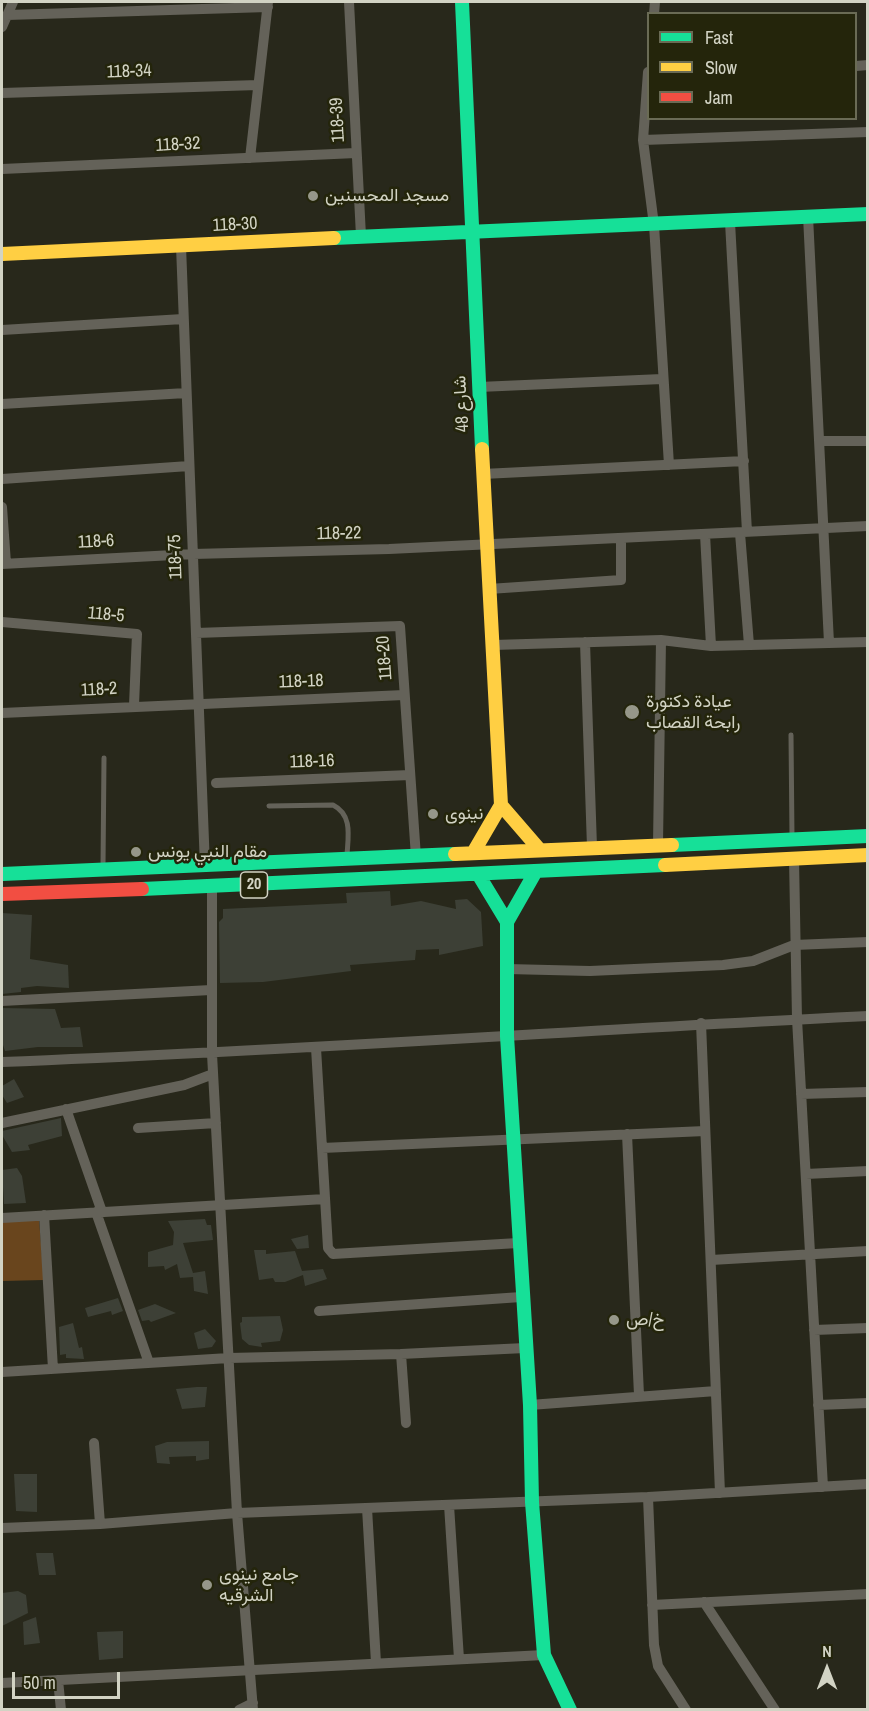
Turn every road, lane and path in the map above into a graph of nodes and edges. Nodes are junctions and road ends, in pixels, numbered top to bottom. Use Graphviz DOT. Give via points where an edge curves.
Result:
graph roads {
  1 [pos="13,2"];
  2 [pos="349,2"];
  3 [pos="462,2"];
  4 [pos="268,4"];
  5 [pos="7,15"];
  6 [pos="2,27"];
  7 [pos="258,85"];
  8 [pos="647,90"];
  9 [pos="2,93"];
  10 [pos="867,132"];
  11 [pos="644,140"];
  12 [pos="356,153"];
  13 [pos="250,158"];
  14 [pos="2,169"];
  15 [pos="867,214"];
  16 [pos="808,216"];
  17 [pos="730,222"];
  18 [pos="654,225"];
  19 [pos="471,231"];
  20 [pos="361,237"];
  21 [pos="181,246"];
  22 [pos="2,254"];
  23 [pos="183,319"];
  24 [pos="2,330"];
  25 [pos="662,379"];
  26 [pos="479,387"];
  27 [pos="186,393"];
  28 [pos="2,404"];
  29 [pos="819,441"];
  30 [pos="867,441"];
  31 [pos="744,461"];
  32 [pos="669,465"];
  33 [pos="189,466"];
  34 [pos="483,474"];
  35 [pos="2,479"];
  36 [pos="2,507"];
  37 [pos="867,526"];
  38 [pos="824,528"];
  39 [pos="744,532"];
  40 [pos="705,534"];
  41 [pos="621,538"];
  42 [pos="486,544"];
  43 [pos="193,554"];
  44 [pos="4,563"];
  45 [pos="489,589"];
  46 [pos="2,622"];
  47 [pos="196,633"];
  48 [pos="661,640"];
  49 [pos="585,642"];
  50 [pos="867,642"];
  51 [pos="829,644"];
  52 [pos="493,645"];
  53 [pos="749,645"];
  54 [pos="711,646"];
  55 [pos="404,694"];
  56 [pos="198,702"];
  57 [pos="134,705"];
  58 [pos="2,713"];
  59 [pos="792,735"];
  60 [pos="105,758"];
  61 [pos="410,775"];
  62 [pos="216,783"];
  63 [pos="501,805"];
  64 [pos="268,806"];
  65 [pos="867,836"];
  66 [pos="792,839"];
  67 [pos="658,844"];
  68 [pos="592,847"];
  69 [pos="539,849"];
  70 [pos="473,853"];
  71 [pos="867,855"];
  72 [pos="416,857"];
  73 [pos="794,859"];
  74 [pos="347,860"];
  75 [pos="205,867"];
  76 [pos="2,869"];
  77 [pos="103,871"];
  78 [pos="536,871"];
  79 [pos="2,874"];
  80 [pos="478,874"];
  81 [pos="212,887"];
  82 [pos="2,894"];
  83 [pos="507,922"];
  84 [pos="867,942"];
  85 [pos="794,945"];
  86 [pos="507,969"];
  87 [pos="211,990"];
  88 [pos="2,1001"];
  89 [pos="867,1016"];
  90 [pos="796,1019"];
  91 [pos="701,1023"];
  92 [pos="507,1036"];
  93 [pos="316,1048"];
  94 [pos="212,1054"];
  95 [pos="2,1062"];
  96 [pos="213,1074"];
  97 [pos="867,1092"];
  98 [pos="801,1094"];
  99 [pos="66,1109"];
  100 [pos="2,1123"];
  101 [pos="216,1123"];
  102 [pos="138,1128"];
  103 [pos="705,1131"];
  104 [pos="627,1134"];
  105 [pos="513,1139"];
  106 [pos="322,1148"];
  107 [pos="867,1171"];
  108 [pos="806,1173"];
  109 [pos="325,1199"];
  110 [pos="220,1205"];
  111 [pos="99,1212"];
  112 [pos="45,1215"];
  113 [pos="2,1218"];
  114 [pos="518,1243"];
  115 [pos="867,1251"];
  116 [pos="810,1254"];
  117 [pos="711,1260"];
  118 [pos="521,1297"];
  119 [pos="319,1311"];
  120 [pos="867,1328"];
  121 [pos="814,1330"];
  122 [pos="525,1348"];
  123 [pos="401,1354"];
  124 [pos="229,1358"];
  125 [pos="149,1363"];
  126 [pos="53,1369"];
  127 [pos="2,1372"];
  128 [pos="716,1391"];
  129 [pos="639,1395"];
  130 [pos="867,1403"];
  131 [pos="530,1405"];
  132 [pos="818,1405"];
  133 [pos="406,1423"];
  134 [pos="94,1443"];
  135 [pos="867,1484"];
  136 [pos="823,1486"];
  137 [pos="720,1493"];
  138 [pos="648,1497"];
  139 [pos="532,1502"];
  140 [pos="449,1505"];
  141 [pos="367,1508"];
  142 [pos="237,1513"];
  143 [pos="100,1524"];
  144 [pos="2,1528"];
  145 [pos="867,1594"];
  146 [pos="704,1602"];
  147 [pos="652,1605"];
  148 [pos="544,1655"];
  149 [pos="459,1659"];
  150 [pos="376,1663"];
  151 [pos="249,1669"];
  152 [pos="58,1680"];
  153 [pos="2,1683"];
  154 [pos="253,1706"];
  155 [pos="61,1710"];
  156 [pos="238,1710"];
  157 [pos="570,1710"];
  158 [pos="686,1710"];
  159 [pos="775,1710"];
  1 -- 5 [label="street"];
  2 -- 12 [label="street, 118-39"];
  3 -- 19 [label="street, شارع 48"];
  4 -- 5 [label="street"];
  4 -- 7 [label="street"];
  5 -- 6 [label="street"];
  7 -- 9 [label="street, 118-34"];
  7 -- 13 [label="street"];
  8 -- 11 [label="street"];
  10 -- 11 [label="street"];
  11 -- 18 [label="street"];
  12 -- 13 [label="street, 118-32"];
  12 -- 20 [label="street, 118-39"];
  13 -- 14 [label="street, 118-32"];
  15 -- 16 [label="street, 118-30"];
  16 -- 17 [label="street, 118-30"];
  16 -- 29 [label="street"];
  17 -- 18 [label="street, 118-30"];
  17 -- 31 [label="street"];
  18 -- 19 [label="street, 118-30"];
  18 -- 25 [label="street"];
  19 -- 20 [label="street, 118-30"];
  19 -- 26 [label="street, شارع 48"];
  20 -- 21 [label="street, 118-30"];
  21 -- 22 [label="street, 118-30"];
  21 -- 23 [label="street, 118-75"];
  23 -- 24 [label="street"];
  23 -- 27 [label="street, 118-75"];
  25 -- 26 [label="street"];
  25 -- 32 [label="street"];
  26 -- 34 [label="street, شارع 48"];
  27 -- 28 [label="street"];
  27 -- 33 [label="street, 118-75"];
  29 -- 30 [label="street"];
  29 -- 38 [label="street"];
  31 -- 32 [label="street"];
  31 -- 39 [label="street"];
  32 -- 34 [label="street"];
  33 -- 35 [label="street"];
  33 -- 43 [label="street, 118-75"];
  34 -- 42 [label="street, شارع 48"];
  36 -- 44 [label="street"];
  37 -- 38 [label="street, 118-22"];
  38 -- 39 [label="street, 118-22"];
  38 -- 51 [label="street"];
  39 -- 40 [label="street, 118-22"];
  39 -- 53 [label="street"];
  40 -- 41 [label="street, 118-22"];
  40 -- 54 [label="street"];
  41 -- 42 [label="street, 118-22"];
  41 -- 45 [label="street" via="621,580"];
  42 -- 43 [label="street, 118-22"];
  42 -- 45 [label="street, شارع 48"];
  43 -- 44 [label="street, 118-6"];
  43 -- 47 [label="street, 118-75"];
  45 -- 52 [label="street, شارع 48"];
  46 -- 57 [label="street, 118-5" via="137,634"];
  47 -- 55 [label="street, 118-20" via="400,626"];
  47 -- 56 [label="street, 118-75"];
  48 -- 49 [label="street"];
  48 -- 54 [label="street"];
  48 -- 67 [label="street"];
  49 -- 52 [label="street"];
  49 -- 68 [label="street"];
  50 -- 51 [label="street"];
  51 -- 53 [label="street"];
  52 -- 63 [label="street, شارع 48"];
  53 -- 54 [label="street"];
  55 -- 56 [label="street, 118-18"];
  55 -- 61 [label="street, 118-20"];
  56 -- 57 [label="street, 118-2"];
  56 -- 75 [label="street, 118-75"];
  57 -- 58 [label="street, 118-2"];
  59 -- 66 [label="lane"];
  60 -- 77 [label="lane"];
  61 -- 62 [label="street, 118-16"];
  61 -- 72 [label="street, 118-20"];
  63 -- 69 [label="street"];
  63 -- 70 [label="street"];
  64 -- 74 [label="lane" via="340,808 348,829"];
  65 -- 66 [label="street"];
  66 -- 67 [label="street"];
  67 -- 68 [label="street"];
  68 -- 69 [label="street"];
  69 -- 70 [label="street, 20"];
  70 -- 72 [label="street, 20"];
  71 -- 73 [label="street"];
  72 -- 74 [label="street, 20"];
  73 -- 78 [label="street"];
  73 -- 85 [label="street"];
  74 -- 75 [label="street, 20"];
  75 -- 77 [label="street, 20"];
  76 -- 79 [label="lane"];
  77 -- 79 [label="street, 20"];
  78 -- 80 [label="street, 20"];
  78 -- 83 [label="street"];
  80 -- 81 [label="street, 20"];
  80 -- 83 [label="street"];
  81 -- 82 [label="street, 20"];
  81 -- 87 [label="street"];
  83 -- 86 [label="street"];
  84 -- 85 [label="street"];
  85 -- 86 [label="street" via="753,961 723,965 590,971"];
  85 -- 90 [label="street"];
  86 -- 92 [label="street"];
  87 -- 88 [label="street"];
  87 -- 94 [label="street"];
  89 -- 90 [label="street"];
  90 -- 91 [label="street"];
  90 -- 98 [label="street"];
  91 -- 92 [label="street"];
  91 -- 103 [label="street"];
  92 -- 93 [label="street"];
  92 -- 105 [label="street"];
  93 -- 94 [label="street"];
  93 -- 106 [label="street"];
  94 -- 95 [label="street"];
  94 -- 96 [label="street"];
  96 -- 99 [label="street" via="184,1084"];
  96 -- 101 [label="street"];
  97 -- 98 [label="street"];
  98 -- 108 [label="street"];
  99 -- 100 [label="street"];
  99 -- 111 [label="street"];
  101 -- 102 [label="street"];
  101 -- 110 [label="street"];
  103 -- 104 [label="street"];
  103 -- 117 [label="street"];
  104 -- 105 [label="street"];
  104 -- 129 [label="street"];
  105 -- 106 [label="street"];
  105 -- 114 [label="street"];
  106 -- 109 [label="street"];
  107 -- 108 [label="street"];
  108 -- 116 [label="street"];
  109 -- 110 [label="street"];
  109 -- 114 [label="street" via="328,1248 333,1254"];
  110 -- 111 [label="street"];
  110 -- 124 [label="street"];
  111 -- 112 [label="street"];
  111 -- 125 [label="street"];
  112 -- 113 [label="street"];
  112 -- 126 [label="street"];
  114 -- 118 [label="street"];
  115 -- 116 [label="street"];
  116 -- 117 [label="street"];
  116 -- 121 [label="street"];
  117 -- 128 [label="street"];
  118 -- 119 [label="street"];
  118 -- 122 [label="street"];
  120 -- 121 [label="street"];
  121 -- 132 [label="street"];
  122 -- 123 [label="street"];
  122 -- 131 [label="street"];
  123 -- 124 [label="street"];
  123 -- 133 [label="street"];
  124 -- 125 [label="street"];
  124 -- 142 [label="street"];
  125 -- 126 [label="street"];
  126 -- 127 [label="street"];
  128 -- 129 [label="street"];
  128 -- 137 [label="street"];
  129 -- 131 [label="street"];
  130 -- 132 [label="street"];
  131 -- 139 [label="street"];
  132 -- 136 [label="street"];
  134 -- 143 [label="street"];
  135 -- 136 [label="street"];
  136 -- 137 [label="street"];
  137 -- 138 [label="street"];
  138 -- 139 [label="street"];
  138 -- 147 [label="street"];
  139 -- 140 [label="street"];
  139 -- 148 [label="street"];
  140 -- 141 [label="street"];
  140 -- 149 [label="street"];
  141 -- 142 [label="street"];
  141 -- 150 [label="street"];
  142 -- 143 [label="street"];
  142 -- 151 [label="street"];
  143 -- 144 [label="street"];
  145 -- 146 [label="street"];
  146 -- 147 [label="street"];
  146 -- 159 [label="street"];
  147 -- 158 [label="street" via="658,1666"];
  148 -- 149 [label="street"];
  148 -- 157 [label="street"];
  149 -- 150 [label="street"];
  150 -- 151 [label="street"];
  151 -- 152 [label="street"];
  151 -- 154 [label="street"];
  152 -- 153 [label="street"];
  152 -- 155 [label="street"];
  154 -- 156 [label="street"];
}
